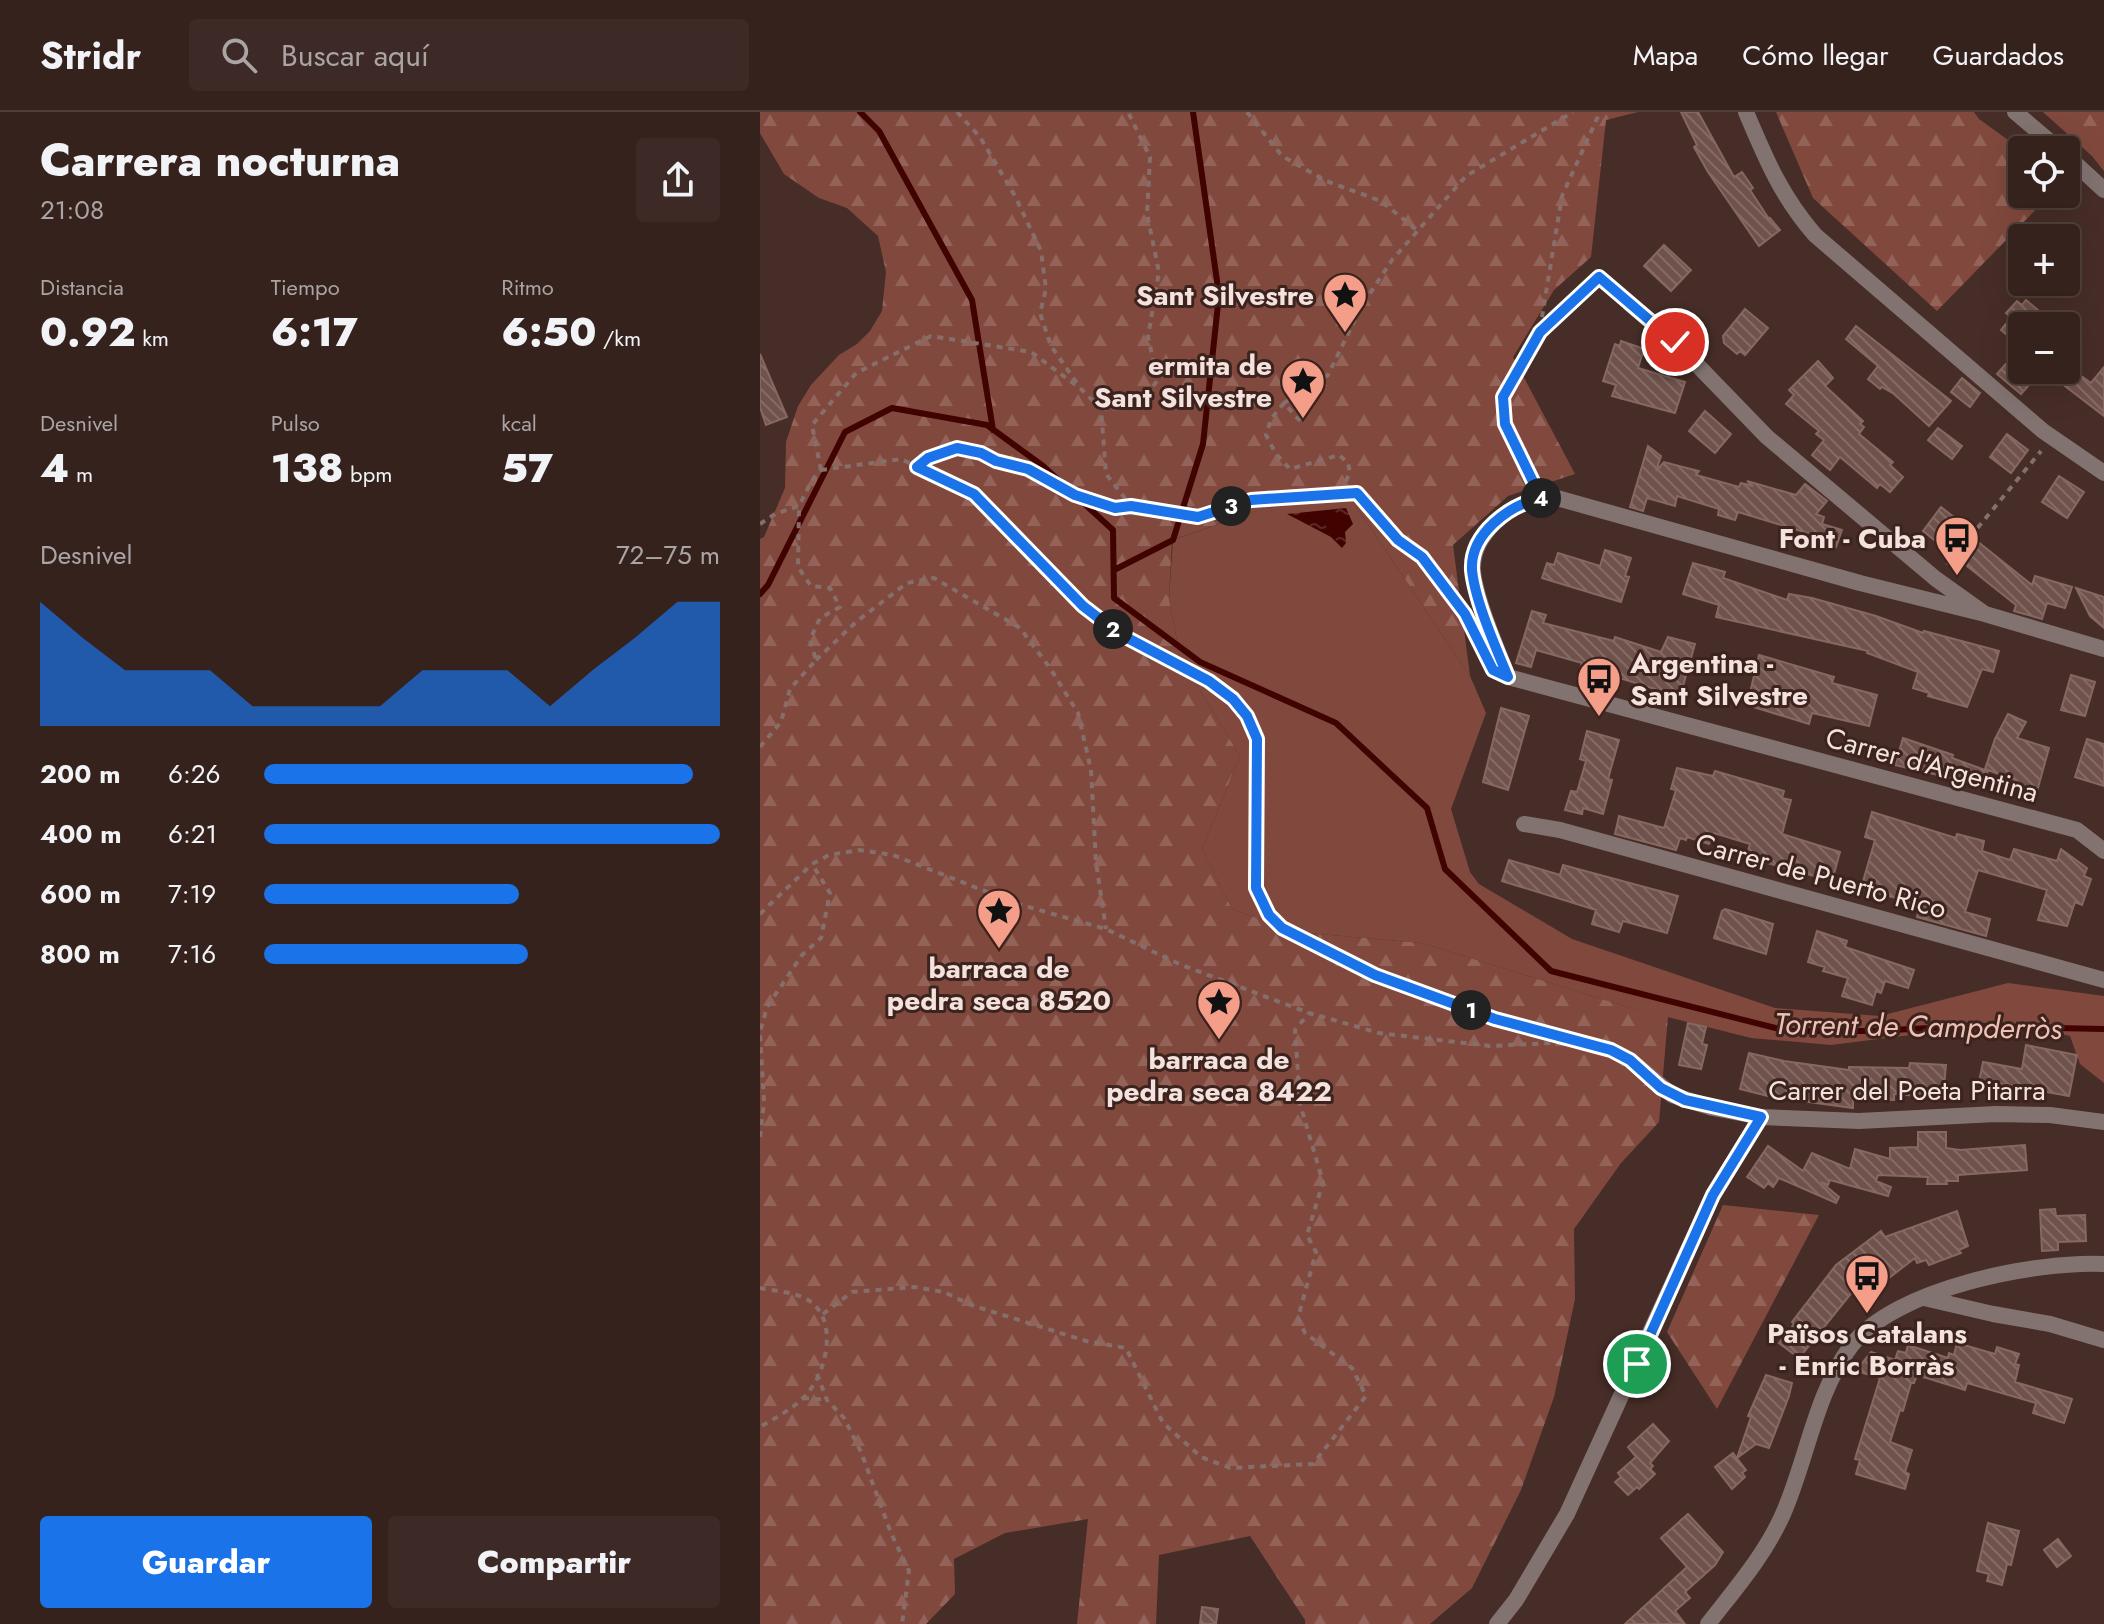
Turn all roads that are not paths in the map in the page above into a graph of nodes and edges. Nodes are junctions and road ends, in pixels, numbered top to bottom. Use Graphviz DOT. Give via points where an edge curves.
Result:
graph roads {
  1 [pos="1746,112"];
  2 [pos="2015,112"];
  3 [pos="2043,136"];
  4 [pos="2080,168"];
  5 [pos="2104,190"];
  6 [pos="1630,304"];
  7 [pos="2104,473"];
  8 [pos="1985,614"];
  9 [pos="2104,649"];
  10 [pos="1524,824"];
  11 [pos="2104,851"];
  12 [pos="2104,980"];
  13 [pos="1630,1060"];
  14 [pos="1761,1117"];
  15 [pos="2104,1122"];
  16 [pos="2104,1264"];
  17 [pos="1924,1298"];
  18 [pos="2104,1340"];
  19 [pos="1497,1624"];
  20 [pos="1708,1624"];
  1 -- 7 [label="street" via="1791,208 1815,235 2052,438"];
  2 -- 3 [label="street"];
  4 -- 5 [label="street"];
  6 -- 8 [label="street" via="1675,342 1767,437"];
  8 -- 9 [label="street"];
  8 -- 11 [label="street, Carrer d'Argentina" via="1557,498 1526,501 1501,517 1482,536 1472,569 1508,677 2077,830"];
  10 -- 12 [label="street, Carrer de Puerto Rico"];
  13 -- 14 [label="street, Carrer del Poeta Pitarra" via="1672,1095"];
  14 -- 15 [label="street, Carrer del Poeta Pitarra" via="1859,1121 2023,1114"];
  14 -- 19 [label="street" via="1713,1195 1567,1514"];
  16 -- 17 [label="street" via="2024,1269"];
  17 -- 18 [label="street"];
  17 -- 20 [label="street" via="1874,1323 1851,1346 1829,1387 1784,1514 1761,1556"];
}
